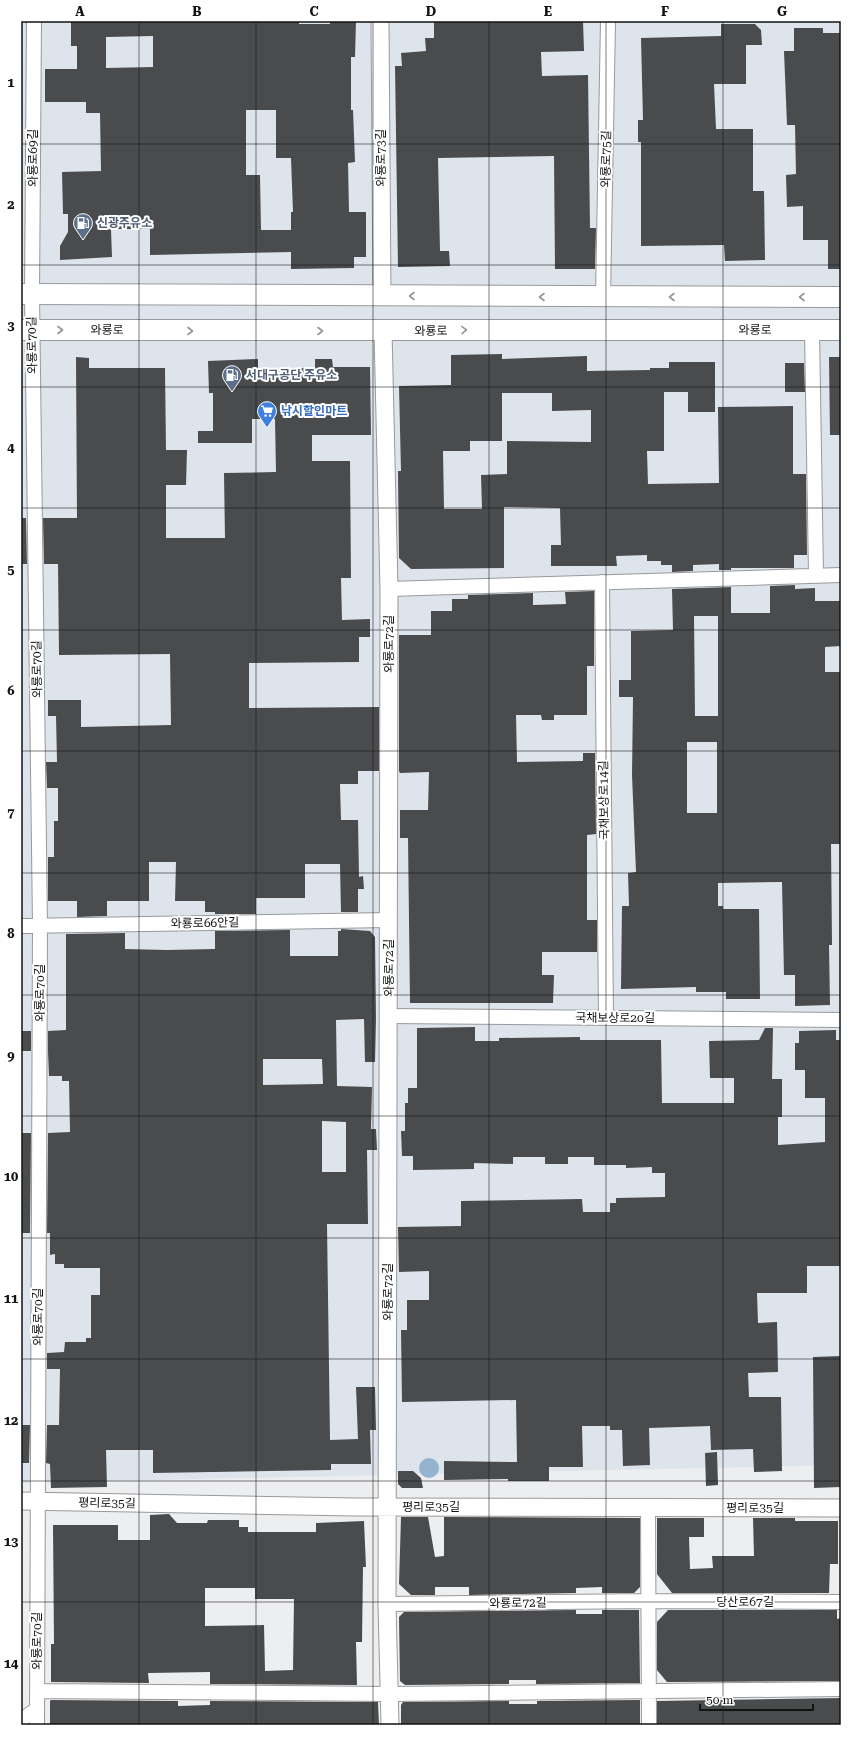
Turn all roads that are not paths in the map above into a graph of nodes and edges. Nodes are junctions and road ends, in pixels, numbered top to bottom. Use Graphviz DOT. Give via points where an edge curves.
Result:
graph roads {
  1 [pos="34,21"];
  2 [pos="380,21"];
  3 [pos="608,21"];
  4 [pos="26,294"];
  5 [pos="382,296"];
  6 [pos="603,297"];
  7 [pos="841,297"];
  8 [pos="27,330"];
  9 [pos="812,330"];
  10 [pos="841,330"];
  11 [pos="383,331"];
  12 [pos="816,575"];
  13 [pos="841,575"];
  14 [pos="602,582"];
  15 [pos="389,589"];
  16 [pos="388,920"];
  17 [pos="21,926"];
  18 [pos="40,926"];
  19 [pos="388,1016"];
  20 [pos="606,1018"];
  21 [pos="841,1020"];
  22 [pos="29,1501"];
  23 [pos="388,1506"];
  24 [pos="648,1507"];
  25 [pos="841,1508"];
  26 [pos="649,1601"];
  27 [pos="841,1602"];
  28 [pos="387,1604"];
  29 [pos="841,1689"];
  30 [pos="37,1691"];
  31 [pos="649,1692"];
  32 [pos="390,1694"];
  33 [pos="37,1709"];
  34 [pos="21,1720"];
  35 [pos="37,1725"];
  36 [pos="390,1725"];
  37 [pos="649,1725"];
  1 -- 4 [label="street, 와룡로69길"];
  2 -- 5 [label="street, 와룡로73길"];
  3 -- 6 [label="street, 와룡로75길"];
  4 -- 5 [label="main road"];
  4 -- 8 [label="street, 와룡로70길"];
  6 -- 5 [label="main road, one-way"];
  7 -- 6 [label="main road, one-way"];
  8 -- 11 [label="main road, 와룡로, one-way"];
  8 -- 18 [label="street, 와룡로70길"];
  9 -- 10 [label="main road, 와룡로"];
  11 -- 9 [label="main road, 와룡로, one-way"];
  9 -- 12 [label="street"];
  11 -- 15 [label="street, 와룡로72길"];
  12 -- 13 [label="street"];
  12 -- 14 [label="street"];
  14 -- 15 [label="street"];
  14 -- 20 [label="street, 국채보상로14길"];
  15 -- 16 [label="street, 와룡로72길"];
  16 -- 18 [label="street, 와룡로66안길"];
  16 -- 19 [label="street, 와룡로72길"];
  17 -- 18 [label="street, 와룡로66안길"];
  18 -- 22 [label="street, 와룡로70길"];
  19 -- 20 [label="street, 국채보상로20길"];
  19 -- 23 [label="street, 와룡로72길"];
  20 -- 21 [label="street, 국채보상로20길"];
  22 -- 23 [label="street, 평리로35길"];
  22 -- 30 [label="street, 와룡로70길"];
  23 -- 24 [label="street, 평리로35길"];
  23 -- 28 [label="street, 와룡로72길"];
  24 -- 25 [label="street, 평리로35길"];
  24 -- 26 [label="street"];
  26 -- 27 [label="street, 당산로67길"];
  26 -- 28 [label="street, 와룡로72길"];
  26 -- 31 [label="street"];
  28 -- 32 [label="street, 와룡로72길"];
  29 -- 31 [label="street"];
  30 -- 32 [label="street"];
  30 -- 33 [label="street, 와룡로70길"];
  31 -- 32 [label="street"];
  31 -- 37 [label="street"];
  32 -- 36 [label="street, 와룡로72길"];
  33 -- 34 [label="street"];
  33 -- 35 [label="street, 와룡로70길"];
}
